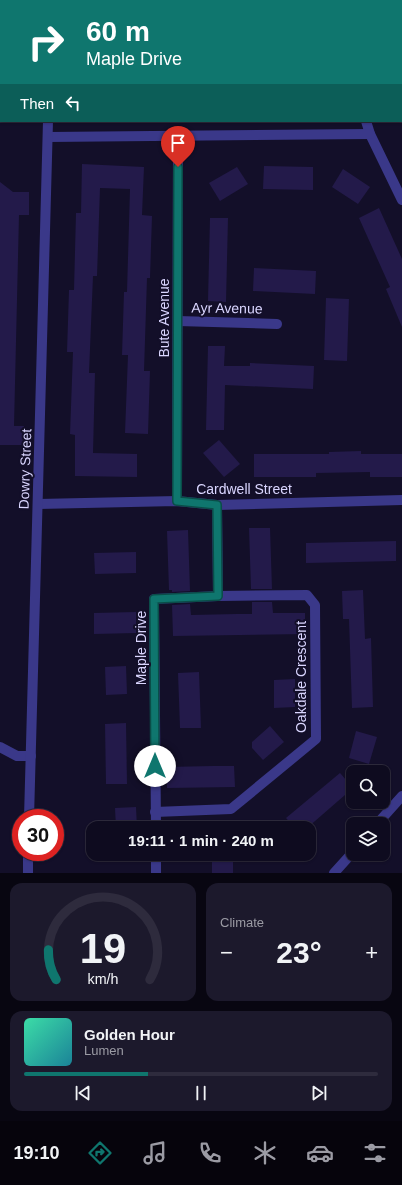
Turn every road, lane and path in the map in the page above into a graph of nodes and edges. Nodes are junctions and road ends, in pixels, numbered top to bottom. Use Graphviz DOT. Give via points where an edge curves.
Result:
graph roads {
  1 [pos="48,122"];
  2 [pos="366,122"];
  3 [pos="370,134"];
  4 [pos="178,136"];
  5 [pos="48,137"];
  6 [pos="402,200"];
  7 [pos="178,321"];
  8 [pos="277,324"];
  9 [pos="402,500"];
  10 [pos="177,501"];
  11 [pos="38,504"];
  12 [pos="217,505"];
  13 [pos="218,596"];
  14 [pos="0,747"];
  15 [pos="31,756"];
  16 [pos="402,796"];
  17 [pos="29,809"];
  18 [pos="155,812"];
  19 [pos="384,817"];
  20 [pos="156,821"];
  21 [pos="346,860"];
  22 [pos="28,861"];
  23 [pos="156,861"];
  24 [pos="28,873"];
  25 [pos="156,873"];
  26 [pos="334,873"];
  1 -- 5 [label="street, Dowry Street"];
  2 -- 3 [label="street"];
  3 -- 4 [label="street"];
  3 -- 6 [label="street"];
  4 -- 5 [label="street"];
  4 -- 7 [label="street, Bute Avenue"];
  5 -- 11 [label="street, Dowry Street"];
  7 -- 8 [label="street, Ayr Avenue"];
  7 -- 10 [label="street, Bute Avenue"];
  9 -- 12 [label="street, Cardwell Street"];
  10 -- 11 [label="street, Cardwell Street"];
  10 -- 12 [label="street, Cardwell Street"];
  11 -- 15 [label="street, Dowry Street"];
  12 -- 13 [label="street"];
  13 -- 18 [label="street, Maple Drive" via="154,599"];
  13 -- 18 [label="street, Oakdale Crescent" via="307,595 315,605 316,739 231,809"];
  14 -- 15 [label="street" via="17,756"];
  15 -- 17 [label="street, Dowry Street"];
  16 -- 19 [label="street"];
  18 -- 20 [label="street, Maple Drive"];
  21 -- 26 [label="street"];
  22 -- 24 [label="street"];
  23 -- 25 [label="street"];
}
